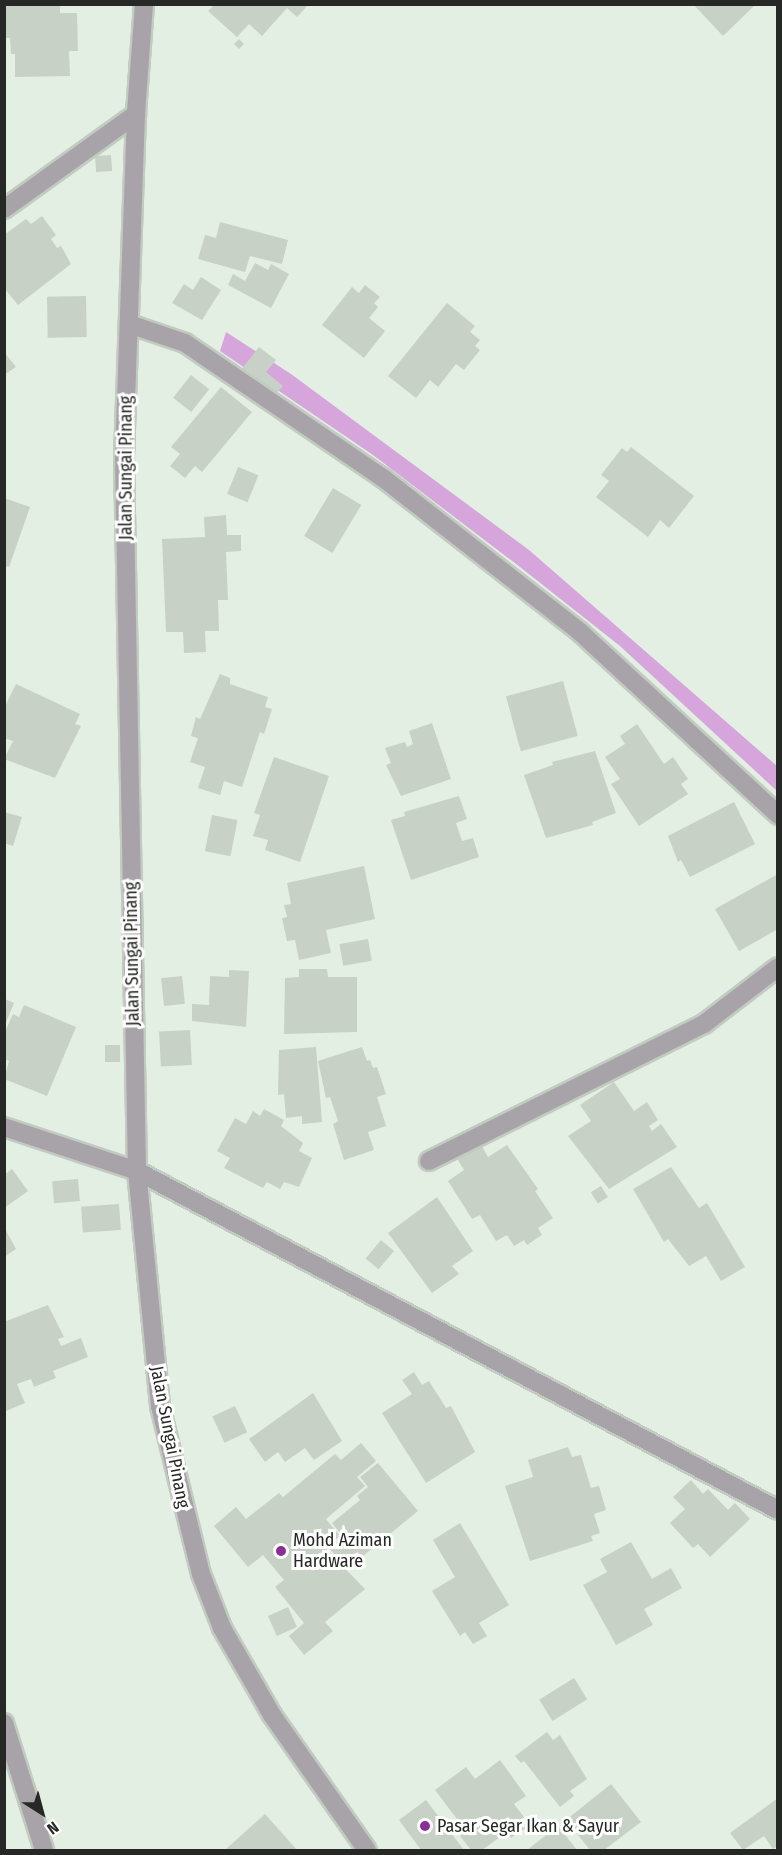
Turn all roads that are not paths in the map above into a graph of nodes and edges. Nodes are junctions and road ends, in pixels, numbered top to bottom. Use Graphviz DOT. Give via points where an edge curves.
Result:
graph roads {
  1 [pos="144,4"];
  2 [pos="136,114"];
  3 [pos="4,209"];
  4 [pos="129,324"];
  5 [pos="777,815"];
  6 [pos="777,967"];
  7 [pos="4,1127"];
  8 [pos="429,1161"];
  9 [pos="137,1171"];
  10 [pos="777,1510"];
  11 [pos="4,1723"];
  12 [pos="44,1851"];
  13 [pos="367,1851"];
  1 -- 2 [label="street, Jalan Sungai Pinang"];
  2 -- 3 [label="street"];
  2 -- 4 [label="street, Jalan Sungai Pinang"];
  4 -- 5 [label="street" via="185,343 383,478 580,632"];
  4 -- 9 [label="street, Jalan Sungai Pinang" via="124,456"];
  6 -- 8 [label="street" via="704,1024"];
  7 -- 9 [label="street"];
  9 -- 10 [label="street"];
  9 -- 13 [label="street, Jalan Sungai Pinang" via="160,1406 201,1574 222,1628 272,1714"];
  11 -- 12 [label="street"];
}
